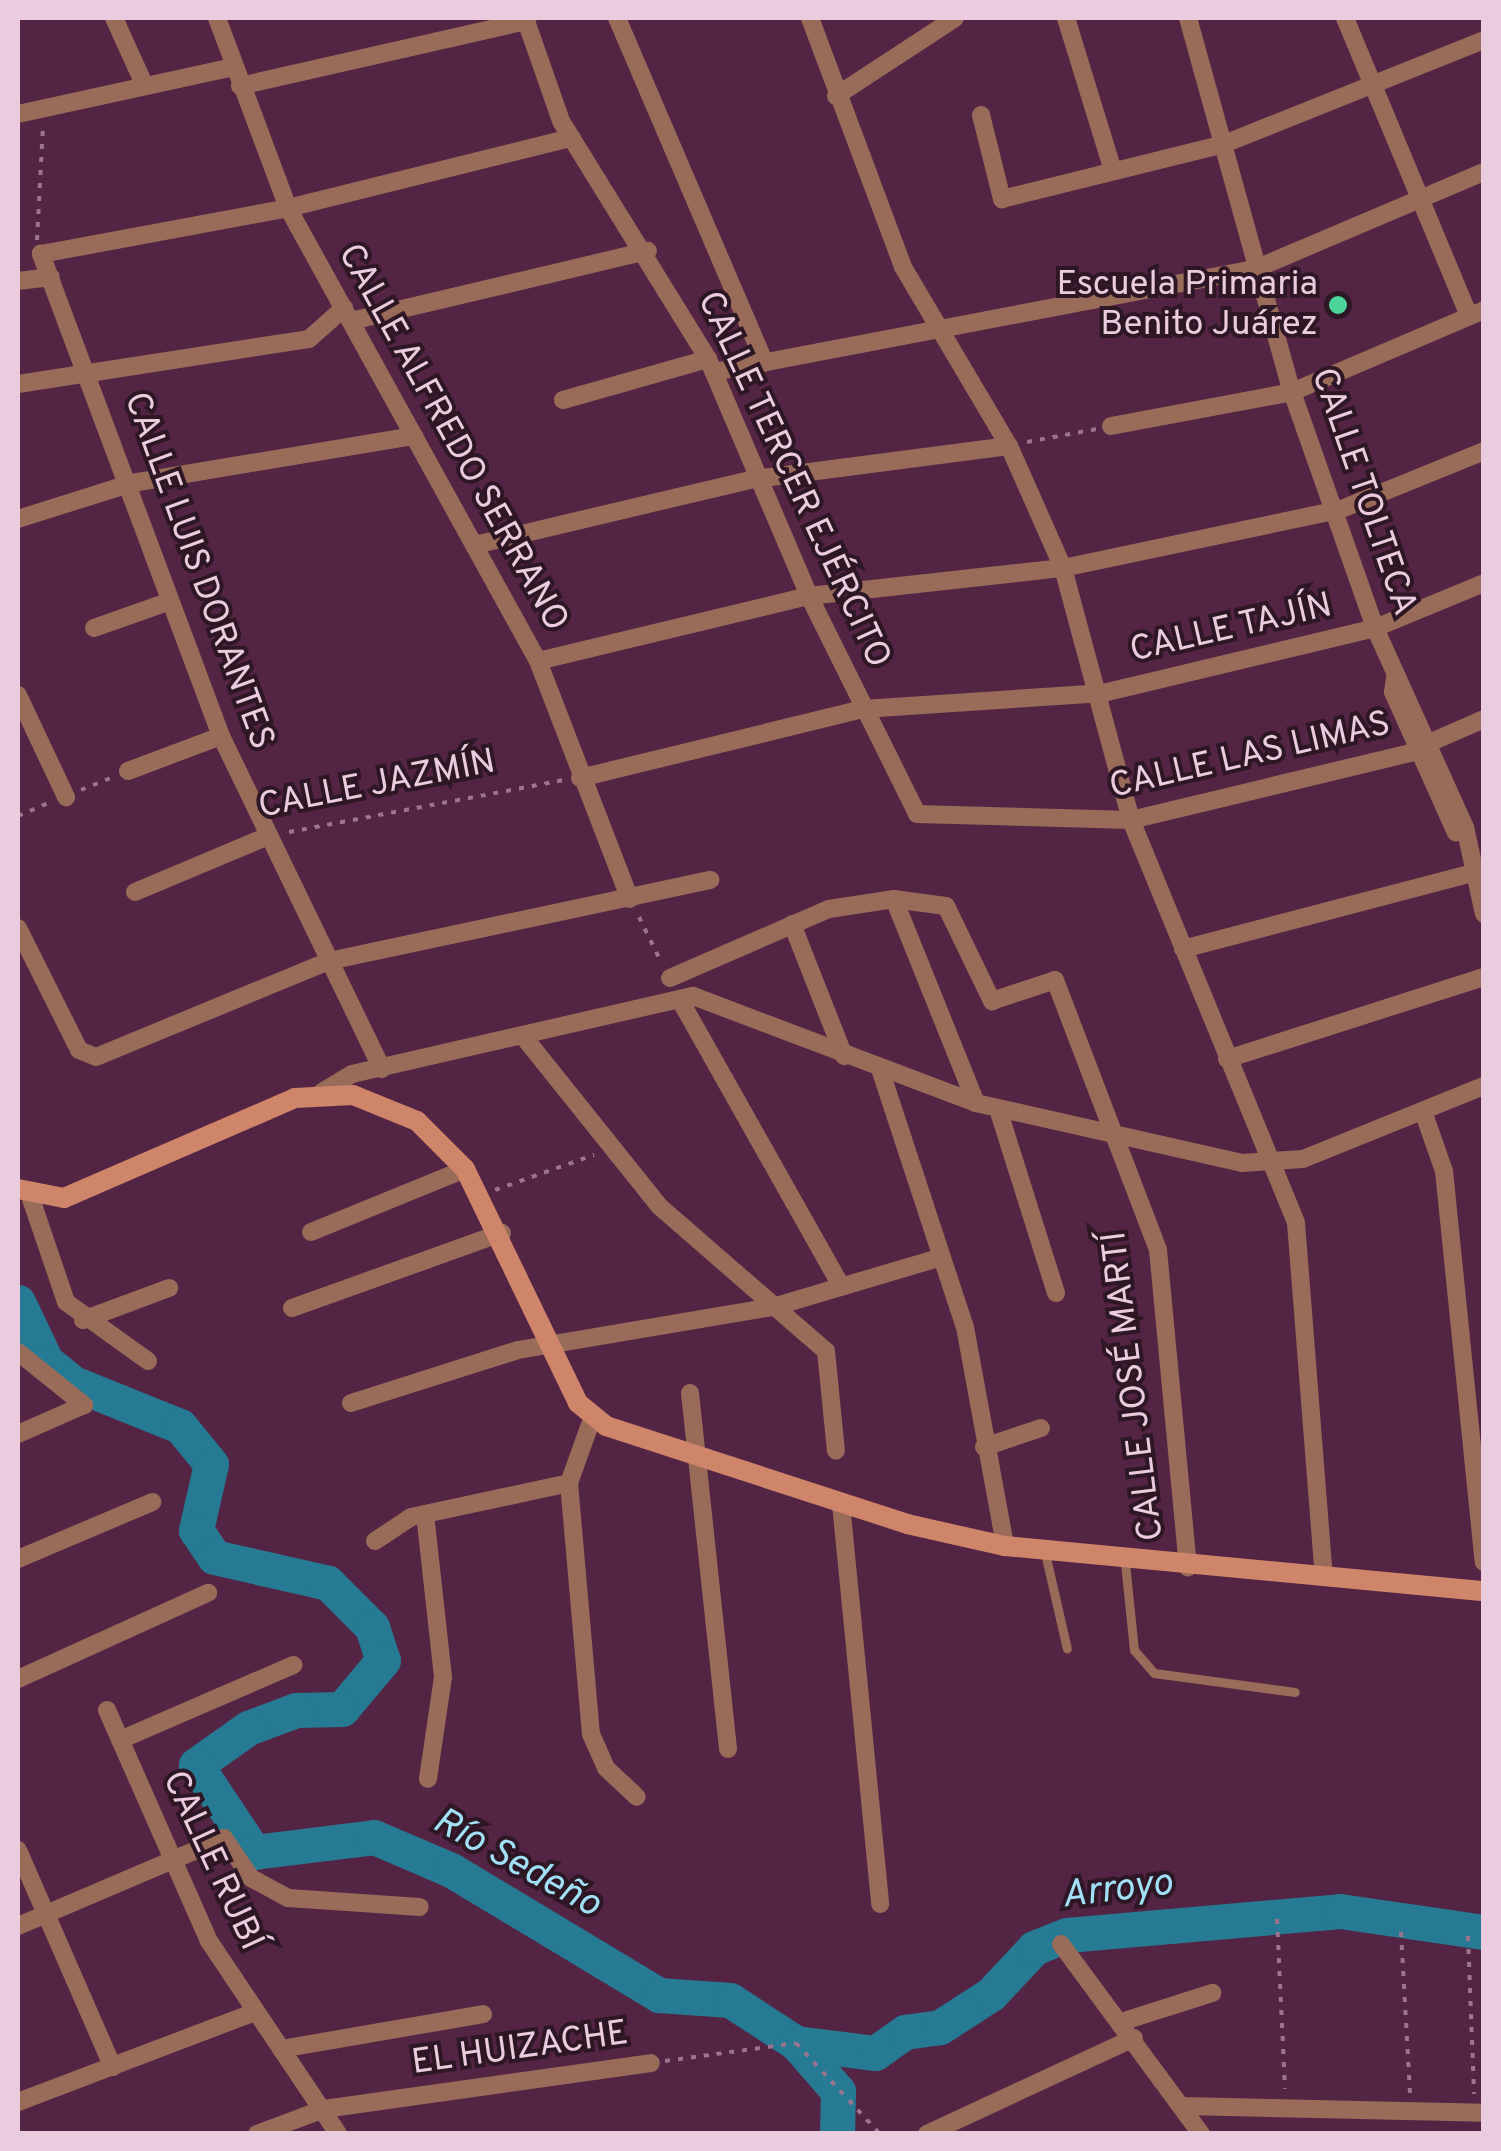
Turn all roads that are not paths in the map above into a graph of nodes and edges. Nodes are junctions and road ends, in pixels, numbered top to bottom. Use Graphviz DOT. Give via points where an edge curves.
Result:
graph roads {
  1 [pos="114,18"];
  2 [pos="216,18"];
  3 [pos="618,18"];
  4 [pos="810,18"];
  5 [pos="1066,18"];
  6 [pos="1188,18"];
  7 [pos="1345,18"];
  8 [pos="526,19"];
  9 [pos="947,20"];
  10 [pos="1484,40"];
  11 [pos="233,67"];
  12 [pos="144,84"];
  13 [pos="240,86"];
  14 [pos="1372,86"];
  15 [pos="836,96"];
  16 [pos="18,114"];
  17 [pos="981,115"];
  18 [pos="571,138"];
  19 [pos="1224,144"];
  20 [pos="1114,171"];
  21 [pos="1484,172"];
  22 [pos="1418,200"];
  23 [pos="288,208"];
  24 [pos="648,251"];
  25 [pos="1255,270"];
  26 [pos="50,277"];
  27 [pos="18,281"];
  28 [pos="1476,313"];
  29 [pos="347,315"];
  30 [pos="940,329"];
  31 [pos="765,363"];
  32 [pos="711,366"];
  33 [pos="86,367"];
  34 [pos="18,384"];
  35 [pos="1292,392"];
  36 [pos="562,400"];
  37 [pos="1111,426"];
  38 [pos="414,436"];
  39 [pos="1010,446"];
  40 [pos="1484,450"];
  41 [pos="755,479"];
  42 [pos="132,482"];
  43 [pos="1338,510"];
  44 [pos="18,519"];
  45 [pos="479,544"];
  46 [pos="1063,568"];
  47 [pos="1484,583"];
  48 [pos="808,596"];
  49 [pos="168,602"];
  50 [pos="94,628"];
  51 [pos="1375,628"];
  52 [pos="538,660"];
  53 [pos="1103,693"];
  54 [pos="18,695"];
  55 [pos="863,709"];
  56 [pos="1484,719"];
  57 [pos="221,736"];
  58 [pos="1424,747"];
  59 [pos="128,772"];
  60 [pos="580,778"];
  61 [pos="66,796"];
  62 [pos="918,814"];
  63 [pos="1131,820"];
  64 [pos="268,836"];
  65 [pos="710,880"];
  66 [pos="1477,882"];
  67 [pos="135,892"];
  68 [pos="630,899"];
  69 [pos="894,899"];
  70 [pos="1484,914"];
  71 [pos="792,924"];
  72 [pos="18,928"];
  73 [pos="1183,949"];
  74 [pos="330,961"];
  75 [pos="1484,976"];
  76 [pos="670,978"];
  77 [pos="680,1000"];
  78 [pos="524,1036"];
  79 [pos="844,1056"];
  80 [pos="1227,1059"];
  81 [pos="382,1069"];
  82 [pos="881,1072"];
  83 [pos="1484,1086"];
  84 [pos="322,1092"];
  85 [pos="976,1103"];
  86 [pos="998,1109"];
  87 [pos="1423,1111"];
  88 [pos="1120,1140"];
  89 [pos="1273,1166"];
  90 [pos="465,1168"];
  91 [pos="24,1192"];
  92 [pos="311,1232"];
  93 [pos="502,1233"];
  94 [pos="942,1256"];
  95 [pos="841,1286"];
  96 [pos="169,1288"];
  97 [pos="1056,1292"];
  98 [pos="773,1307"];
  99 [pos="292,1308"];
  100 [pos="83,1320"];
  101 [pos="553,1346"];
  102 [pos="18,1352"];
  103 [pos="148,1361"];
  104 [pos="690,1393"];
  105 [pos="351,1403"];
  106 [pos="592,1418"];
  107 [pos="1042,1428"];
  108 [pos="18,1434"];
  109 [pos="984,1447"];
  110 [pos="836,1452"];
  111 [pos="700,1459"];
  112 [pos="568,1482"];
  113 [pos="152,1502"];
  114 [pos="841,1504"];
  115 [pos="425,1514"];
  116 [pos="376,1540"];
  117 [pos="1005,1546"];
  118 [pos="1046,1554"];
  119 [pos="18,1559"];
  120 [pos="1484,1562"];
  121 [pos="1125,1563"];
  122 [pos="1188,1568"];
  123 [pos="1324,1577"];
  124 [pos="1484,1591"];
  125 [pos="208,1592"];
  126 [pos="1066,1648"];
  127 [pos="293,1665"];
  128 [pos="18,1679"];
  129 [pos="1294,1692"];
  130 [pos="107,1710"];
  131 [pos="120,1740"];
  132 [pos="728,1749"];
  133 [pos="428,1779"];
  134 [pos="637,1797"];
  135 [pos="18,1850"];
  136 [pos="171,1858"];
  137 [pos="880,1904"];
  138 [pos="420,1908"];
  139 [pos="46,1914"];
  140 [pos="18,1926"];
  141 [pos="1060,1944"];
  142 [pos="1212,1993"];
  143 [pos="255,2012"];
  144 [pos="483,2014"];
  145 [pos="1122,2022"];
  146 [pos="1134,2038"];
  147 [pos="281,2049"];
  148 [pos="651,2063"];
  149 [pos="113,2067"];
  150 [pos="18,2102"];
  151 [pos="1184,2106"];
  152 [pos="324,2109"];
  153 [pos="1479,2111"];
  154 [pos="1197,2132"];
  155 [pos="257,2134"];
  156 [pos="338,2134"];
  157 [pos="927,2134"];
  1 -- 12 [label="street"];
  2 -- 11 [label="street, CALLE ALFREDO SERRANO"];
  3 -- 31 [label="street"];
  4 -- 15 [label="street"];
  5 -- 20 [label="street"];
  6 -- 19 [label="street, CALLE TOLTECA"];
  7 -- 14 [label="street"];
  8 -- 13 [label="street"];
  8 -- 18 [label="street, CALLE TERCER EJÉRCITO"];
  9 -- 15 [label="street"];
  10 -- 14 [label="street"];
  11 -- 12 [label="street"];
  11 -- 13 [label="street, CALLE ALFREDO SERRANO"];
  12 -- 16 [label="street"];
  13 -- 23 [label="street, CALLE ALFREDO SERRANO"];
  14 -- 19 [label="street"];
  14 -- 22 [label="street"];
  15 -- 30 [label="street" via="902,268"];
  17 -- 20 [label="street" via="1002,199"];
  18 -- 23 [label="street"];
  18 -- 24 [label="street, CALLE TERCER EJÉRCITO"];
  19 -- 20 [label="street"];
  19 -- 25 [label="street, CALLE TOLTECA"];
  21 -- 22 [label="street"];
  22 -- 25 [label="street"];
  22 -- 28 [label="street"];
  23 -- 26 [label="street, CALLE LUIS DORANTES" via="41,254"];
  23 -- 29 [label="street, CALLE ALFREDO SERRANO"];
  24 -- 29 [label="street"];
  24 -- 32 [label="street, CALLE TERCER EJÉRCITO"];
  25 -- 30 [label="street"];
  25 -- 35 [label="street, CALLE TOLTECA"];
  26 -- 27 [label="street"];
  26 -- 33 [label="street, CALLE LUIS DORANTES"];
  28 -- 35 [label="street"];
  29 -- 33 [label="street" via="309,339"];
  29 -- 38 [label="street, CALLE ALFREDO SERRANO"];
  30 -- 31 [label="street"];
  30 -- 39 [label="street"];
  31 -- 32 [label="street"];
  32 -- 36 [label="street"];
  32 -- 41 [label="street, CALLE TERCER EJÉRCITO"];
  33 -- 34 [label="street"];
  33 -- 42 [label="street, CALLE LUIS DORANTES"];
  35 -- 37 [label="street"];
  35 -- 43 [label="street, CALLE TOLTECA"];
  38 -- 42 [label="street"];
  38 -- 45 [label="street, CALLE ALFREDO SERRANO"];
  39 -- 41 [label="street"];
  39 -- 46 [label="street"];
  40 -- 43 [label="street"];
  41 -- 45 [label="street"];
  41 -- 48 [label="street, CALLE TERCER EJÉRCITO"];
  42 -- 44 [label="street"];
  42 -- 49 [label="street, CALLE LUIS DORANTES"];
  43 -- 46 [label="street"];
  43 -- 51 [label="street, CALLE TOLTECA"];
  45 -- 52 [label="street, CALLE ALFREDO SERRANO"];
  46 -- 48 [label="street"];
  46 -- 53 [label="street"];
  47 -- 51 [label="street, CALLE TAJÍN"];
  48 -- 52 [label="street"];
  48 -- 55 [label="street, CALLE TERCER EJÉRCITO"];
  49 -- 50 [label="street"];
  49 -- 57 [label="street, CALLE LUIS DORANTES"];
  51 -- 53 [label="street, CALLE TAJÍN"];
  51 -- 58 [label="street, CALLE TOLTECA"];
  52 -- 60 [label="street, CALLE ALFREDO SERRANO"];
  53 -- 55 [label="street, CALLE TAJÍN"];
  53 -- 63 [label="street"];
  54 -- 61 [label="street"];
  55 -- 60 [label="street, CALLE TAJÍN"];
  55 -- 62 [label="street, CALLE TERCER EJÉRCITO"];
  56 -- 58 [label="street, CALLE LAS LIMAS"];
  57 -- 59 [label="street"];
  57 -- 64 [label="street, CALLE LUIS DORANTES"];
  58 -- 63 [label="street, CALLE LAS LIMAS"];
  58 -- 66 [label="street, CALLE TOLTECA"];
  60 -- 68 [label="street, CALLE ALFREDO SERRANO"];
  62 -- 63 [label="street, CALLE LAS LIMAS"];
  63 -- 73 [label="street"];
  64 -- 67 [label="street, CALLE JAZMÍN"];
  64 -- 74 [label="street, CALLE LUIS DORANTES"];
  65 -- 68 [label="street"];
  66 -- 70 [label="street, CALLE TOLTECA"];
  66 -- 73 [label="street"];
  68 -- 74 [label="street"];
  69 -- 71 [label="street"];
  69 -- 85 [label="street"];
  69 -- 88 [label="street, CALLE JOSÉ MARTÍ" via="946,906 992,1001 1055,980"];
  71 -- 76 [label="street"];
  71 -- 79 [label="street"];
  72 -- 74 [label="street" via="86,1057"];
  73 -- 80 [label="street"];
  74 -- 81 [label="street, CALLE LUIS DORANTES"];
  75 -- 80 [label="street"];
  77 -- 78 [label="street"];
  77 -- 79 [label="street" via="719,1001"];
  77 -- 95 [label="street"];
  78 -- 81 [label="street"];
  78 -- 98 [label="street" via="608,1150"];
  79 -- 82 [label="street"];
  80 -- 89 [label="street"];
  81 -- 84 [label="street"];
  82 -- 85 [label="street"];
  82 -- 94 [label="street"];
  83 -- 87 [label="street"];
  84 -- 90 [label="main road" via="417,1121"];
  84 -- 91 [label="main road" via="82,1193"];
  85 -- 86 [label="street"];
  86 -- 88 [label="street"];
  86 -- 97 [label="street"];
  87 -- 89 [label="street"];
  87 -- 120 [label="street" via="1444,1171"];
  88 -- 89 [label="street"];
  88 -- 122 [label="street, CALLE JOSÉ MARTÍ" via="1158,1250"];
  89 -- 123 [label="street" via="1296,1223"];
  90 -- 92 [label="street"];
  90 -- 93 [label="main road"];
  91 -- 100 [label="street" via="66,1302"];
  93 -- 99 [label="street"];
  93 -- 101 [label="main road"];
  94 -- 95 [label="street"];
  94 -- 109 [label="street" via="966,1327"];
  95 -- 98 [label="street"];
  96 -- 100 [label="street"];
  98 -- 101 [label="street"];
  98 -- 110 [label="street" via="826,1352"];
  100 -- 103 [label="street"];
  101 -- 105 [label="street"];
  101 -- 106 [label="main road"];
  102 -- 108 [label="street" via="84,1406"];
  104 -- 111 [label="street"];
  106 -- 111 [label="main road"];
  106 -- 112 [label="street"];
  107 -- 109 [label="street"];
  109 -- 117 [label="street"];
  111 -- 114 [label="main road"];
  111 -- 132 [label="street"];
  112 -- 115 [label="street"];
  112 -- 134 [label="street" via="591,1734 606,1768"];
  113 -- 119 [label="street"];
  114 -- 117 [label="main road"];
  114 -- 137 [label="street"];
  115 -- 116 [label="street"];
  115 -- 133 [label="street" via="442,1677"];
  117 -- 118 [label="main road"];
  118 -- 121 [label="main road"];
  118 -- 126 [label="lane"];
  121 -- 122 [label="main road"];
  121 -- 129 [label="lane" via="1134,1650 1154,1672"];
  122 -- 123 [label="main road"];
  123 -- 124 [label="main road"];
  125 -- 128 [label="street"];
  127 -- 131 [label="street"];
  130 -- 131 [label="street, CALLE RUBÍ"];
  131 -- 136 [label="street, CALLE RUBÍ"];
  135 -- 139 [label="street"];
  136 -- 138 [label="street" via="224,1838 251,1878 288,1898"];
  136 -- 139 [label="street"];
  136 -- 143 [label="street, CALLE RUBÍ"];
  139 -- 140 [label="street"];
  139 -- 149 [label="street"];
  141 -- 145 [label="street"];
  142 -- 145 [label="street"];
  143 -- 147 [label="street, CALLE RUBÍ"];
  143 -- 149 [label="street"];
  144 -- 147 [label="street"];
  145 -- 146 [label="street"];
  146 -- 151 [label="street"];
  146 -- 157 [label="street"];
  147 -- 152 [label="street, CALLE RUBÍ"];
  148 -- 152 [label="street, EL HUIZACHE"];
  149 -- 150 [label="street"];
  151 -- 153 [label="street" via="1411,2104"];
  151 -- 154 [label="street"];
  152 -- 155 [label="street, EL HUIZACHE"];
  152 -- 156 [label="street, CALLE RUBÍ"];
}
